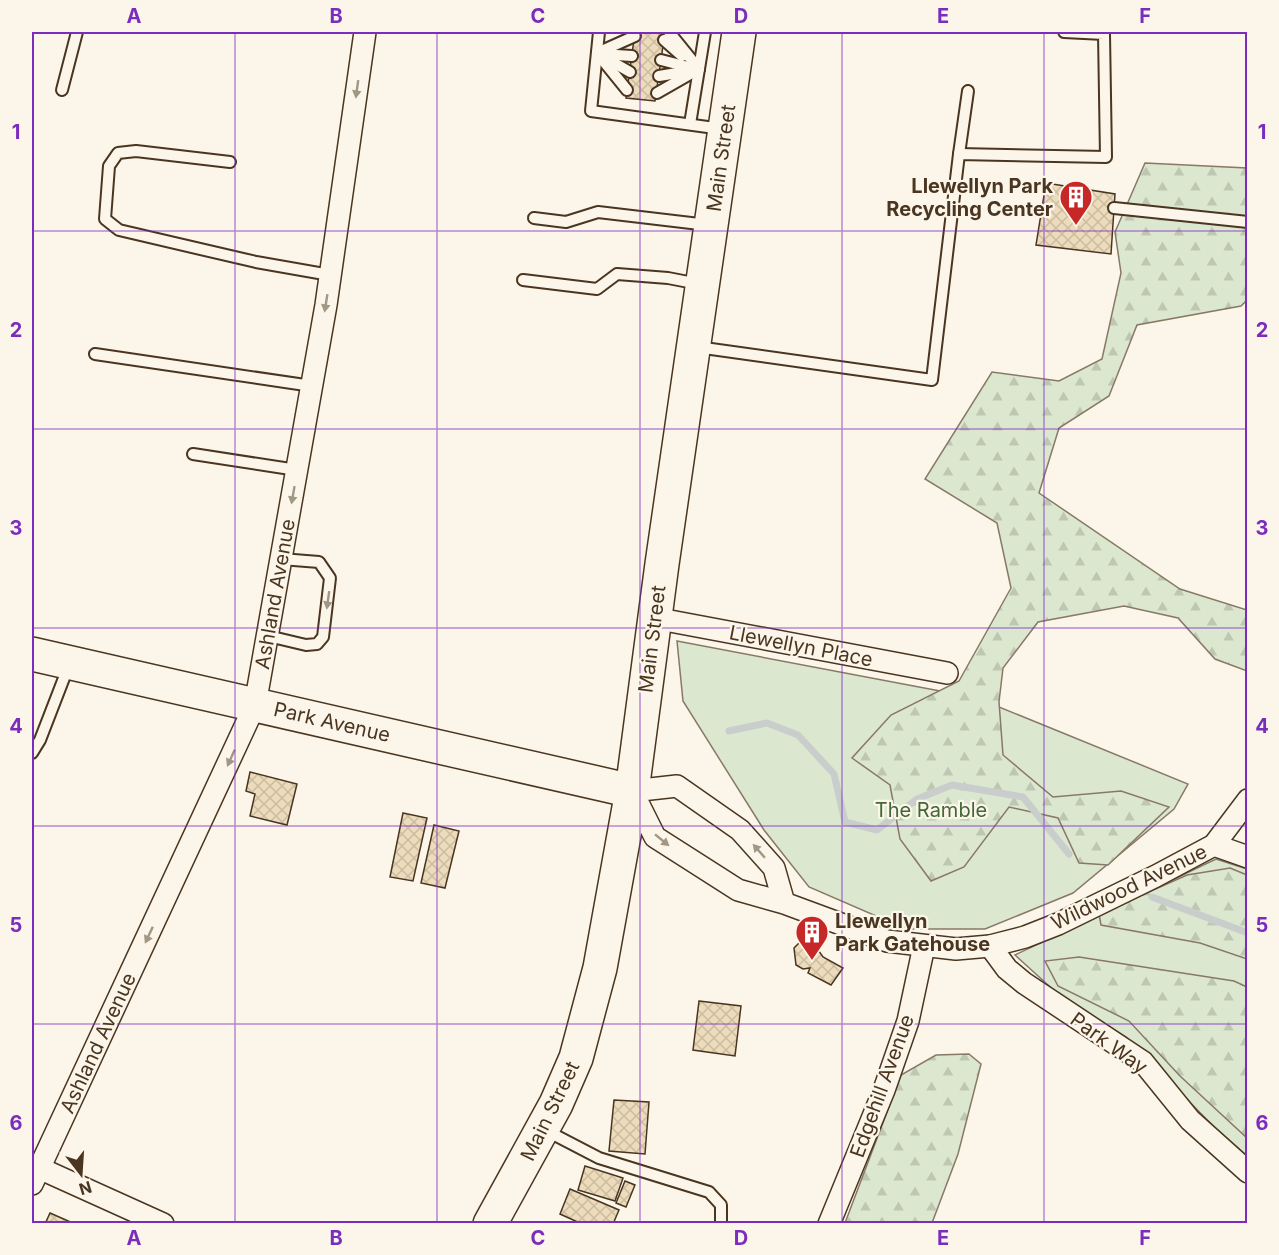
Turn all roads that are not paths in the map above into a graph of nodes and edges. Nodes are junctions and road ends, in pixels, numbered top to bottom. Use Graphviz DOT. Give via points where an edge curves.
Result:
graph roads {
  1 [pos="77,32"];
  2 [pos="365,32"];
  3 [pos="599,32"];
  4 [pos="705,32"];
  5 [pos="739,32"];
  6 [pos="1064,32"];
  7 [pos="630,34"];
  8 [pos="667,36"];
  9 [pos="597,53"];
  10 [pos="632,56"];
  11 [pos="661,60"];
  12 [pos="699,69"];
  13 [pos="630,72"];
  14 [pos="659,76"];
  15 [pos="62,90"];
  16 [pos="627,90"];
  17 [pos="968,91"];
  18 [pos="657,93"];
  19 [pos="690,124"];
  20 [pos="724,129"];
  21 [pos="959,154"];
  22 [pos="230,162"];
  23 [pos="1114,208"];
  24 [pos="534,219"];
  25 [pos="1248,222"];
  26 [pos="711,225"];
  27 [pos="330,275"];
  28 [pos="523,280"];
  29 [pos="702,285"];
  30 [pos="693,346"];
  31 [pos="95,354"];
  32 [pos="312,386"];
  33 [pos="193,454"];
  34 [pos="297,470"];
  35 [pos="281,559"];
  36 [pos="654,618"];
  37 [pos="268,636"];
  38 [pos="32,654"];
  39 [pos="70,662"];
  40 [pos="947,673"];
  41 [pos="255,705"];
  42 [pos="32,753"];
  43 [pos="632,791"];
  44 [pos="1248,800"];
  45 [pos="1214,845"];
  46 [pos="1248,857"];
  47 [pos="784,903"];
  48 [pos="924,946"];
  49 [pos="990,946"];
  50 [pos="544,1129"];
  51 [pos="1248,1172"];
  52 [pos="35,1176"];
  53 [pos="163,1224"];
  54 [pos="490,1224"];
  55 [pos="721,1224"];
  56 [pos="829,1224"];
  1 -- 15 [label="lane"];
  2 -- 27 [label="street, Ashland Avenue, one-way"];
  3 -- 9 [label="lane"];
  4 -- 12 [label="lane"];
  5 -- 20 [label="main road, Main Street"];
  6 -- 21 [label="lane" via="1104,34 1106,157"];
  7 -- 9 [label="lane"];
  8 -- 12 [label="lane"];
  9 -- 10 [label="lane"];
  9 -- 13 [label="lane"];
  9 -- 16 [label="lane"];
  9 -- 19 [label="lane" via="591,111"];
  11 -- 12 [label="lane"];
  12 -- 14 [label="lane"];
  12 -- 18 [label="lane"];
  12 -- 19 [label="lane"];
  17 -- 21 [label="lane"];
  19 -- 20 [label="lane"];
  20 -- 26 [label="main road, Main Street"];
  21 -- 30 [label="lane" via="932,380"];
  22 -- 27 [label="lane" via="135,151 118,153 110,166 105,219 119,230"];
  23 -- 25 [label="lane"];
  24 -- 26 [label="lane" via="567,222 598,212"];
  26 -- 29 [label="main road, Main Street"];
  27 -- 32 [label="street, Ashland Avenue, one-way"];
  28 -- 29 [label="lane" via="597,289 617,274"];
  29 -- 30 [label="main road, Main Street"];
  30 -- 36 [label="main road, Main Street"];
  31 -- 32 [label="lane"];
  32 -- 34 [label="street, Ashland Avenue"];
  33 -- 34 [label="lane"];
  34 -- 35 [label="street, Ashland Avenue, one-way"];
  35 -- 37 [label="street, Ashland Avenue"];
  35 -- 37 [label="lane, one-way" via="319,562 330,578 323,637 317,644 306,645"];
  36 -- 40 [label="street, Llewellyn Place"];
  36 -- 43 [label="main road, Main Street"];
  37 -- 41 [label="street, Ashland Avenue"];
  38 -- 39 [label="main road, Park Avenue"];
  39 -- 41 [label="main road, Park Avenue"];
  39 -- 42 [label="lane"];
  41 -- 43 [label="main road, Park Avenue"];
  41 -- 52 [label="street, Ashland Avenue, one-way"];
  43 -- 47 [label="street, one-way" via="655,837 738,890"];
  47 -- 43 [label="street, Park Avenue, one-way" via="774,868 740,830 677,786"];
  43 -- 50 [label="main road, Main Street" via="589,1016 576,1058"];
  44 -- 45 [label="street, Wildwood Avenue"];
  45 -- 46 [label="street"];
  45 -- 49 [label="street, Wildwood Avenue" via="1058,924"];
  47 -- 48 [label="street" via="887,941"];
  48 -- 49 [label="street"];
  48 -- 56 [label="street, Edgehill Avenue" via="908,1021"];
  49 -- 51 [label="street, Park Way" via="1006,969 1024,983 1143,1062 1190,1120"];
  50 -- 54 [label="main road, Main Street"];
  50 -- 55 [label="lane" via="599,1158 709,1192 721,1205"];
  52 -- 53 [label="street"];
}
